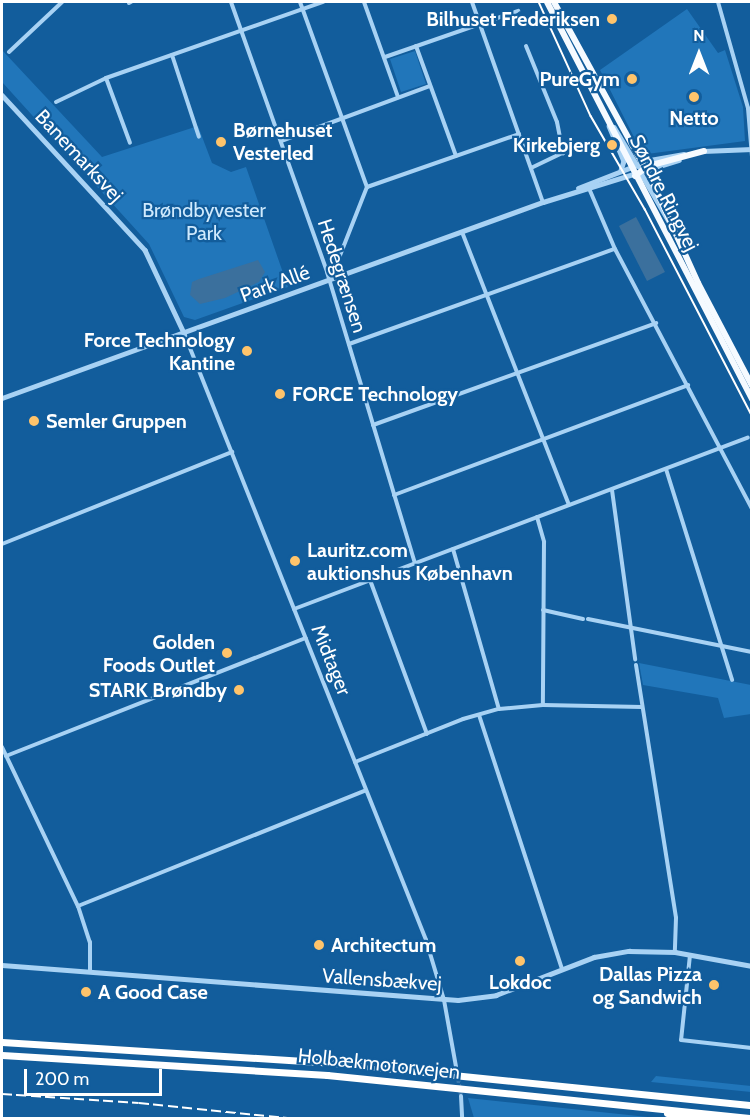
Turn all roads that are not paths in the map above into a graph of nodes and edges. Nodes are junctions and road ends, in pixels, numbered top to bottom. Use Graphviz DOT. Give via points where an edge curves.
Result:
graph roads {
  1 [pos="62,2"];
  2 [pos="231,2"];
  3 [pos="300,2"];
  4 [pos="323,2"];
  5 [pos="364,2"];
  6 [pos="472,2"];
  7 [pos="547,2"];
  8 [pos="554,2"];
  9 [pos="718,2"];
  10 [pos="303,9"];
  11 [pos="518,11"];
  12 [pos="481,24"];
  13 [pos="241,30"];
  14 [pos="416,46"];
  15 [pos="526,46"];
  16 [pos="9,52"];
  17 [pos="172,55"];
  18 [pos="385,57"];
  19 [pos="106,78"];
  20 [pos="430,87"];
  21 [pos="2,95"];
  22 [pos="398,97"];
  23 [pos="56,102"];
  24 [pos="604,111"];
  25 [pos="342,118"];
  26 [pos="519,134"];
  27 [pos="199,137"];
  28 [pos="281,141"];
  29 [pos="130,143"];
  30 [pos="583,143"];
  31 [pos="751,149"];
  32 [pos="704,151"];
  33 [pos="563,153"];
  34 [pos="456,156"];
  35 [pos="752,157"];
  36 [pos="531,168"];
  37 [pos="621,170"];
  38 [pos="640,170"];
  39 [pos="588,185"];
  40 [pos="367,187"];
  41 [pos="543,202"];
  42 [pos="462,232"];
  43 [pos="615,249"];
  44 [pos="337,263"];
  45 [pos="329,281"];
  46 [pos="486,296"];
  47 [pos="656,323"];
  48 [pos="184,333"];
  49 [pos="349,345"];
  50 [pos="517,373"];
  51 [pos="688,385"];
  52 [pos="752,386"];
  53 [pos="2,398"];
  54 [pos="752,399"];
  55 [pos="373,425"];
  56 [pos="748,437"];
  57 [pos="544,439"];
  58 [pos="720,449"];
  59 [pos="232,452"];
  60 [pos="666,469"];
  61 [pos="612,490"];
  62 [pos="394,495"];
  63 [pos="569,505"];
  64 [pos="752,509"];
  65 [pos="537,518"];
  66 [pos="2,544"];
  67 [pos="453,549"];
  68 [pos="415,563"];
  69 [pos="370,580"];
  70 [pos="294,609"];
  71 [pos="543,610"];
  72 [pos="630,628"];
  73 [pos="306,638"];
  74 [pos="720,646"];
  75 [pos="752,652"];
  76 [pos="635,659"];
  77 [pos="636,665"];
  78 [pos="732,680"];
  79 [pos="543,705"];
  80 [pos="642,707"];
  81 [pos="499,709"];
  82 [pos="480,715"];
  83 [pos="427,734"];
  84 [pos="2,747"];
  85 [pos="6,756"];
  86 [pos="355,762"];
  87 [pos="366,790"];
  88 [pos="78,906"];
  89 [pos="675,952"];
  90 [pos="690,955"];
  91 [pos="2,965"];
  92 [pos="752,966"];
  93 [pos="562,969"];
  94 [pos="90,972"];
  95 [pos="444,1000"];
  96 [pos="2,1042"];
  97 [pos="752,1048"];
  98 [pos="2,1055"];
  99 [pos="456,1067"];
  100 [pos="461,1096"];
  101 [pos="707,1101"];
  102 [pos="752,1101"];
  103 [pos="752,1106"];
  104 [pos="653,1108"];
  105 [pos="752,1118"];
  106 [pos="462,1119"];
  107 [pos="699,1119"];
  1 -- 16 [label="street"];
  2 -- 13 [label="street, Hedegrænsen"];
  3 -- 10 [label="street"];
  4 -- 10 [label="street"];
  5 -- 18 [label="street"];
  6 -- 12 [label="street"];
  7 -- 24 [label="main road, Søndre Ringvej"];
  8 -- 38 [label="main road, Søndre Ringvej"];
  9 -- 31 [label="street" via="746,95"];
  10 -- 13 [label="street"];
  10 -- 25 [label="street"];
  11 -- 12 [label="street"];
  12 -- 14 [label="street"];
  12 -- 26 [label="street"];
  13 -- 17 [label="street"];
  13 -- 28 [label="street, Hedegrænsen"];
  14 -- 18 [label="street"];
  14 -- 20 [label="street"];
  15 -- 33 [label="street" via="557,122"];
  17 -- 19 [label="street"];
  17 -- 27 [label="street"];
  18 -- 22 [label="street"];
  19 -- 23 [label="street"];
  19 -- 29 [label="street"];
  20 -- 22 [label="street"];
  20 -- 34 [label="street"];
  21 -- 48 [label="street, Banemarksvej" via="145,250"];
  22 -- 25 [label="street"];
  24 -- 37 [label="street" via="624,161"];
  24 -- 38 [label="main road, Søndre Ringvej"];
  25 -- 28 [label="street"];
  25 -- 40 [label="street"];
  26 -- 34 [label="street"];
  26 -- 36 [label="street"];
  28 -- 45 [label="street, Hedegrænsen"];
  30 -- 33 [label="street"];
  31 -- 32 [label="street"];
  31 -- 35 [label="street"];
  32 -- 38 [label="main road"];
  33 -- 36 [label="street"];
  34 -- 40 [label="street"];
  36 -- 41 [label="street"];
  37 -- 38 [label="street, Park Allé"];
  37 -- 39 [label="street, Park Allé"];
  38 -- 39 [label="street, Park Allé"];
  38 -- 52 [label="main road, Søndre Ringvej"];
  38 -- 54 [label="main road, Søndre Ringvej"];
  39 -- 41 [label="street, Park Allé"];
  39 -- 43 [label="street"];
  40 -- 44 [label="street"];
  41 -- 42 [label="street, Park Allé"];
  42 -- 45 [label="street, Park Allé"];
  42 -- 46 [label="street"];
  43 -- 46 [label="street"];
  43 -- 47 [label="street"];
  45 -- 48 [label="street, Park Allé"];
  45 -- 49 [label="street, Hedegrænsen"];
  46 -- 49 [label="street"];
  46 -- 50 [label="street"];
  47 -- 50 [label="street"];
  47 -- 51 [label="street"];
  48 -- 53 [label="street, Park Allé"];
  48 -- 59 [label="street, Midtager"];
  49 -- 55 [label="street, Hedegrænsen"];
  50 -- 55 [label="street"];
  50 -- 57 [label="street"];
  51 -- 57 [label="street"];
  51 -- 58 [label="street"];
  55 -- 62 [label="street, Hedegrænsen"];
  56 -- 58 [label="street"];
  57 -- 62 [label="street"];
  57 -- 63 [label="street"];
  58 -- 60 [label="street"];
  58 -- 64 [label="street"];
  59 -- 66 [label="street"];
  59 -- 70 [label="street, Midtager"];
  60 -- 61 [label="street"];
  60 -- 74 [label="street"];
  61 -- 63 [label="street"];
  61 -- 72 [label="street"];
  62 -- 68 [label="street, Hedegrænsen"];
  63 -- 65 [label="street"];
  65 -- 67 [label="street"];
  65 -- 71 [label="street" via="544,542"];
  67 -- 68 [label="street"];
  67 -- 81 [label="street"];
  68 -- 69 [label="street"];
  69 -- 70 [label="street"];
  69 -- 83 [label="street"];
  70 -- 73 [label="street, Midtager"];
  71 -- 72 [label="street"];
  71 -- 79 [label="street"];
  72 -- 74 [label="street"];
  72 -- 76 [label="street"];
  73 -- 85 [label="street"];
  73 -- 86 [label="street, Midtager"];
  74 -- 75 [label="street"];
  74 -- 78 [label="street"];
  77 -- 80 [label="street"];
  79 -- 80 [label="street"];
  79 -- 81 [label="street"];
  80 -- 89 [label="street" via="676,918"];
  81 -- 82 [label="street"];
  82 -- 83 [label="street"];
  82 -- 93 [label="street"];
  83 -- 86 [label="street"];
  84 -- 85 [label="street"];
  85 -- 88 [label="street"];
  86 -- 87 [label="street, Midtager"];
  87 -- 88 [label="street"];
  87 -- 95 [label="street, Midtager" via="426,940"];
  88 -- 94 [label="street" via="90,942"];
  89 -- 90 [label="street, Vallensbækvej"];
  89 -- 93 [label="street, Vallensbækvej" via="607,954"];
  90 -- 92 [label="street, Vallensbækvej"];
  90 -- 97 [label="street" via="681,1040"];
  91 -- 94 [label="street, Vallensbækvej"];
  93 -- 95 [label="street, Vallensbækvej" via="496,995"];
  94 -- 95 [label="street, Vallensbækvej"];
  95 -- 99 [label="street, Midtager"];
  96 -- 101 [label="highway, Holbækmotorvejen" via="335,1063"];
  98 -- 104 [label="highway, Holbækmotorvejen" via="327,1075"];
  100 -- 106 [label="street"];
  101 -- 102 [label="highway"];
  101 -- 103 [label="highway, Holbækmotorvejen"];
  104 -- 105 [label="highway, Holbækmotorvejen"];
  104 -- 107 [label="highway"];
}
